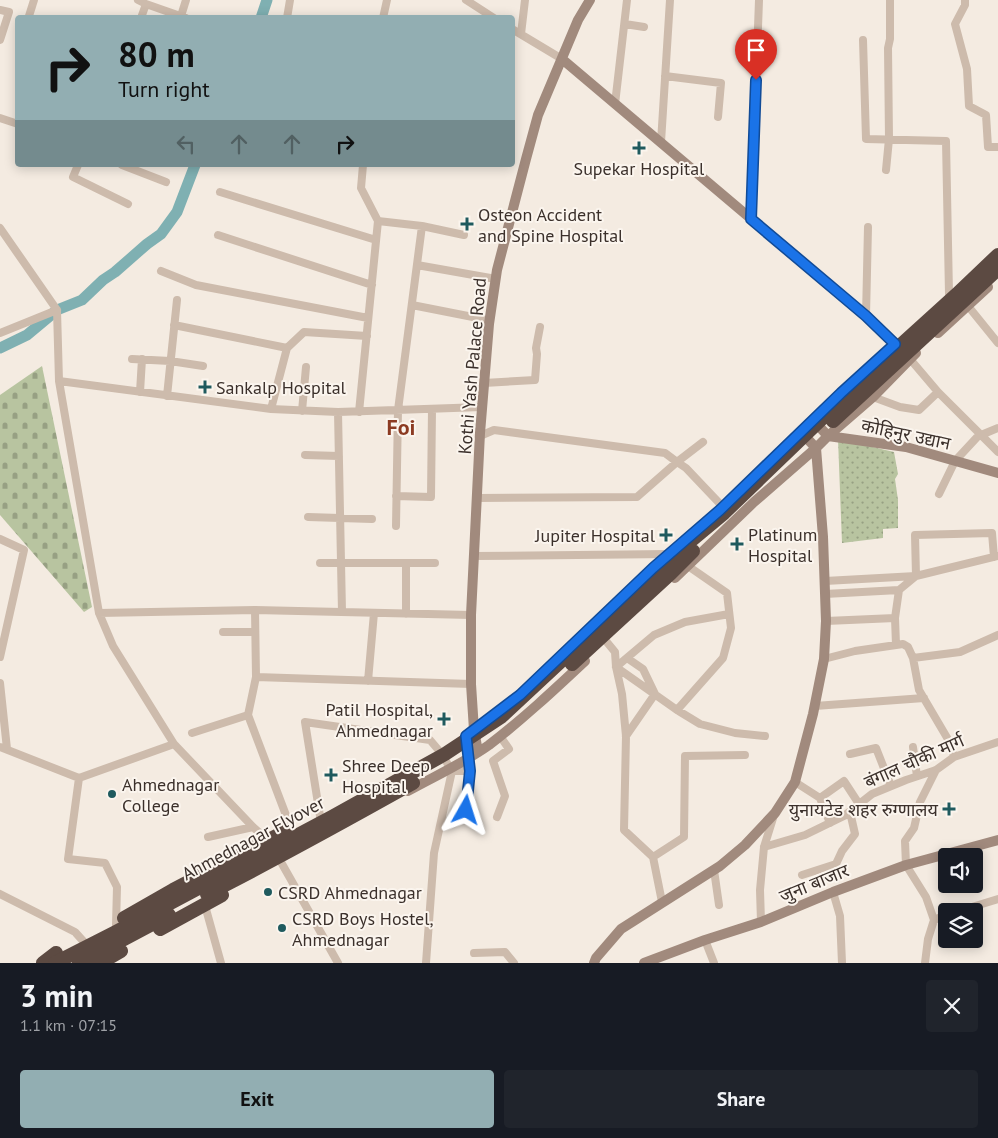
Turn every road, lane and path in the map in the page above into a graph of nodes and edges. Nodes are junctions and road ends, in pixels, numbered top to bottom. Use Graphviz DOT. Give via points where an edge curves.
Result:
graph roads {
  1 [pos="34,0"];
  2 [pos="138,0"];
  3 [pos="186,0"];
  4 [pos="290,0"];
  5 [pos="387,0"];
  6 [pos="466,0"];
  7 [pos="483,0"];
  8 [pos="525,0"];
  9 [pos="580,0"];
  10 [pos="590,0"];
  11 [pos="627,0"];
  12 [pos="670,0"];
  13 [pos="759,0"];
  14 [pos="890,0"];
  15 [pos="965,0"];
  16 [pos="146,4"];
  17 [pos="480,9"];
  18 [pos="0,10"];
  19 [pos="29,15"];
  20 [pos="143,15"];
  21 [pos="178,15"];
  22 [pos="184,15"];
  23 [pos="288,15"];
  24 [pos="384,15"];
  25 [pos="489,15"];
  26 [pos="578,20"];
  27 [pos="624,24"];
  28 [pos="644,27"];
  29 [pos="515,31"];
  30 [pos="521,34"];
  31 [pos="0,40"];
  32 [pos="863,40"];
  33 [pos="562,59"];
  34 [pos="665,76"];
  35 [pos="615,104"];
  36 [pos="718,116"];
  37 [pos="0,118"];
  38 [pos="15,123"];
  39 [pos="889,139"];
  40 [pos="661,142"];
  41 [pos="998,146"];
  42 [pos="77,167"];
  43 [pos="128,167"];
  44 [pos="363,167"];
  45 [pos="886,170"];
  46 [pos="166,182"];
  47 [pos="220,192"];
  48 [pos="128,204"];
  49 [pos="751,219"];
  50 [pos="378,221"];
  51 [pos="422,226"];
  52 [pos="868,227"];
  53 [pos="0,228"];
  54 [pos="218,235"];
  55 [pos="464,235"];
  56 [pos="376,240"];
  57 [pos="998,248"];
  58 [pos="998,255"];
  59 [pos="417,265"];
  60 [pos="998,269"];
  61 [pos="161,271"];
  62 [pos="998,278"];
  63 [pos="496,279"];
  64 [pos="372,285"];
  65 [pos="949,294"];
  66 [pos="177,300"];
  67 [pos="412,305"];
  68 [pos="968,306"];
  69 [pos="57,310"];
  70 [pos="866,316"];
  71 [pos="368,318"];
  72 [pos="483,320"];
  73 [pos="174,325"];
  74 [pos="540,327"];
  75 [pos="0,333"];
  76 [pos="366,336"];
  77 [pos="998,343"];
  78 [pos="895,344"];
  79 [pos="287,348"];
  80 [pos="132,359"];
  81 [pos="142,359"];
  82 [pos="910,359"];
  83 [pos="170,360"];
  84 [pos="203,366"];
  85 [pos="306,367"];
  86 [pos="59,381"];
  87 [pos="484,383"];
  88 [pos="140,392"];
  89 [pos="938,392"];
  90 [pos="167,396"];
  91 [pos="873,397"];
  92 [pos="482,407"];
  93 [pos="271,409"];
  94 [pos="432,409"];
  95 [pos="398,410"];
  96 [pos="302,411"];
  97 [pos="338,412"];
  98 [pos="359,412"];
  99 [pos="813,420"];
  100 [pos="998,428"];
  101 [pos="801,432"];
  102 [pos="980,434"];
  103 [pos="480,436"];
  104 [pos="828,436"];
  105 [pos="704,442"];
  106 [pos="816,448"];
  107 [pos="998,452"];
  108 [pos="305,455"];
  109 [pos="339,456"];
  110 [pos="955,461"];
  111 [pos="677,462"];
  112 [pos="998,473"];
  113 [pos="939,494"];
  114 [pos="396,496"];
  115 [pos="477,498"];
  116 [pos="723,507"];
  117 [pos="308,517"];
  118 [pos="340,518"];
  119 [pos="372,519"];
  120 [pos="396,526"];
  121 [pos="0,539"];
  122 [pos="670,554"];
  123 [pos="474,556"];
  124 [pos="996,556"];
  125 [pos="320,563"];
  126 [pos="406,563"];
  127 [pos="435,563"];
  128 [pos="341,564"];
  129 [pos="688,566"];
  130 [pos="916,576"];
  131 [pos="824,581"];
  132 [pos="899,590"];
  133 [pos="825,594"];
  134 [pos="255,610"];
  135 [pos="342,612"];
  136 [pos="98,613"];
  137 [pos="374,613"];
  138 [pos="406,614"];
  139 [pos="729,614"];
  140 [pos="471,616"];
  141 [pos="895,618"];
  142 [pos="826,621"];
  143 [pos="0,625"];
  144 [pos="6,632"];
  145 [pos="223,632"];
  146 [pos="256,632"];
  147 [pos="998,635"];
  148 [pos="606,641"];
  149 [pos="896,646"];
  150 [pos="0,657"];
  151 [pos="627,658"];
  152 [pos="913,658"];
  153 [pos="824,659"];
  154 [pos="616,667"];
  155 [pos="256,677"];
  156 [pos="368,681"];
  157 [pos="0,683"];
  158 [pos="470,684"];
  159 [pos="655,694"];
  160 [pos="924,698"];
  161 [pos="815,706"];
  162 [pos="676,710"];
  163 [pos="248,715"];
  164 [pos="192,733"];
  165 [pos="470,733"];
  166 [pos="500,736"];
  167 [pos="626,736"];
  168 [pos="765,736"];
  169 [pos="998,742"];
  170 [pos="174,744"];
  171 [pos="913,747"];
  172 [pos="4,748"];
  173 [pos="441,753"];
  174 [pos="850,754"];
  175 [pos="473,755"];
  176 [pos="745,755"];
  177 [pos="954,757"];
  178 [pos="452,770"];
  179 [pos="936,770"];
  180 [pos="470,771"];
  181 [pos="917,776"];
  182 [pos="79,778"];
  183 [pos="795,782"];
  184 [pos="891,786"];
  185 [pos="820,798"];
  186 [pos="859,804"];
  187 [pos="466,810"];
  188 [pos="850,812"];
  189 [pos="775,813"];
  190 [pos="497,817"];
  191 [pos="329,819"];
  192 [pos="830,823"];
  193 [pos="253,827"];
  194 [pos="292,831"];
  195 [pos="208,837"];
  196 [pos="998,840"];
  197 [pos="269,843"];
  198 [pos="764,847"];
  199 [pos="653,857"];
  200 [pos="281,860"];
  201 [pos="906,865"];
  202 [pos="714,870"];
  203 [pos="802,875"];
  204 [pos="833,892"];
  205 [pos="0,894"];
  206 [pos="998,899"];
  207 [pos="204,902"];
  208 [pos="662,902"];
  209 [pos="983,904"];
  210 [pos="719,905"];
  211 [pos="938,919"];
  212 [pos="934,920"];
  213 [pos="762,922"];
  214 [pos="116,925"];
  215 [pos="705,940"];
  216 [pos="84,942"];
  217 [pos="474,953"];
  218 [pos="56,958"];
  219 [pos="44,963"];
  220 [pos="79,963"];
  221 [pos="90,963"];
  222 [pos="100,963"];
  223 [pos="221,963"];
  224 [pos="338,963"];
  225 [pos="426,963"];
  226 [pos="514,963"];
  227 [pos="594,963"];
  228 [pos="644,963"];
  229 [pos="714,963"];
  230 [pos="842,963"];
  231 [pos="925,963"];
  1 -- 19 [label="street"];
  2 -- 16 [label="street"];
  3 -- 22 [label="street"];
  4 -- 23 [label="street"];
  5 -- 24 [label="street"];
  6 -- 17 [label="street"];
  7 -- 17 [label="street"];
  8 -- 30 [label="street"];
  9 -- 26 [label="street"];
  10 -- 26 [label="street, Kothi Yash Palace Road"];
  11 -- 27 [label="street"];
  12 -- 34 [label="street"];
  13 -- 49 [label="street"];
  14 -- 39 [label="street"];
  15 -- 41 [label="street" via="955,24 967,68 970,106 986,115 988,147"];
  16 -- 20 [label="street"];
  16 -- 21 [label="street"];
  17 -- 25 [label="street"];
  18 -- 31 [label="street" via="9,12"];
  26 -- 33 [label="street, Kothi Yash Palace Road"];
  27 -- 28 [label="street"];
  27 -- 35 [label="street"];
  29 -- 30 [label="street"];
  30 -- 33 [label="street"];
  32 -- 39 [label="street" via="866,139"];
  33 -- 35 [label="street"];
  33 -- 63 [label="street, Kothi Yash Palace Road" via="538,116"];
  34 -- 36 [label="street" via="721,83"];
  34 -- 40 [label="street"];
  35 -- 40 [label="street"];
  37 -- 38 [label="street"];
  39 -- 45 [label="street"];
  39 -- 65 [label="street" via="946,140"];
  40 -- 49 [label="street"];
  42 -- 48 [label="street" via="73,177"];
  43 -- 46 [label="street"];
  44 -- 50 [label="street" via="361,188"];
  47 -- 56 [label="street"];
  49 -- 70 [label="street"];
  50 -- 51 [label="street"];
  50 -- 56 [label="street"];
  51 -- 55 [label="street"];
  51 -- 59 [label="street"];
  52 -- 70 [label="street"];
  53 -- 69 [label="street"];
  54 -- 64 [label="street"];
  56 -- 64 [label="street"];
  57 -- 65 [label="street"];
  58 -- 191 [label="highway, Ahmednagar Flyover, bridge" via="501,717 445,754"];
  59 -- 63 [label="street"];
  59 -- 67 [label="street"];
  60 -- 191 [label="highway, Ahmednagar Flyover, bridge" via="522,709 486,738 426,776"];
  61 -- 71 [label="street" via="196,285"];
  62 -- 68 [label="street"];
  63 -- 87 [label="street, Kothi Yash Palace Road"];
  64 -- 71 [label="street"];
  65 -- 78 [label="street"];
  66 -- 73 [label="street"];
  67 -- 72 [label="street"];
  67 -- 95 [label="street"];
  68 -- 77 [label="street"];
  68 -- 82 [label="street"];
  69 -- 75 [label="street"];
  69 -- 86 [label="street"];
  70 -- 78 [label="street"];
  71 -- 76 [label="street"];
  73 -- 79 [label="street"];
  73 -- 83 [label="street"];
  74 -- 87 [label="street" via="535,380"];
  76 -- 79 [label="street" via="304,332"];
  76 -- 98 [label="street"];
  78 -- 99 [label="street"];
  79 -- 93 [label="street"];
  80 -- 81 [label="street"];
  81 -- 83 [label="street"];
  81 -- 88 [label="street"];
  82 -- 89 [label="street"];
  82 -- 91 [label="street"];
  83 -- 84 [label="street"];
  83 -- 90 [label="street"];
  85 -- 96 [label="street"];
  86 -- 88 [label="street"];
  86 -- 136 [label="street"];
  87 -- 92 [label="street, Kothi Yash Palace Road"];
  88 -- 90 [label="street"];
  89 -- 91 [label="street" via="919,410"];
  89 -- 102 [label="street"];
  90 -- 93 [label="street"];
  91 -- 104 [label="street"];
  92 -- 94 [label="street"];
  92 -- 103 [label="street, Kothi Yash Palace Road"];
  93 -- 96 [label="street"];
  94 -- 95 [label="street"];
  94 -- 114 [label="street" via="431,497"];
  95 -- 98 [label="street"];
  95 -- 114 [label="street"];
  96 -- 97 [label="street"];
  97 -- 98 [label="street"];
  97 -- 109 [label="street"];
  99 -- 101 [label="street"];
  99 -- 104 [label="street"];
  100 -- 102 [label="street"];
  101 -- 106 [label="street"];
  101 -- 116 [label="street"];
  102 -- 107 [label="street"];
  102 -- 110 [label="street"];
  103 -- 111 [label="street" via="494,430 665,453"];
  103 -- 115 [label="street, Kothi Yash Palace Road"];
  104 -- 106 [label="street"];
  104 -- 110 [label="street, कोहिनुर उद्यान" via="906,448"];
  105 -- 111 [label="street"];
  106 -- 129 [label="street"];
  106 -- 131 [label="street"];
  108 -- 109 [label="street"];
  109 -- 118 [label="street"];
  110 -- 112 [label="street, कोहिनुर उद्यान"];
  110 -- 113 [label="street"];
  111 -- 115 [label="street" via="637,498"];
  111 -- 116 [label="street"];
  114 -- 120 [label="street"];
  115 -- 123 [label="street, Kothi Yash Palace Road"];
  116 -- 122 [label="street"];
  117 -- 118 [label="street"];
  118 -- 119 [label="street"];
  118 -- 128 [label="street"];
  121 -- 144 [label="street" via="24,550"];
  122 -- 123 [label="street"];
  122 -- 165 [label="street" via="520,695"];
  123 -- 140 [label="street, Kothi Yash Palace Road"];
  124 -- 130 [label="street"];
  124 -- 130 [label="street" via="992,533 914,535"];
  125 -- 128 [label="street"];
  126 -- 127 [label="street"];
  126 -- 128 [label="street"];
  126 -- 138 [label="street"];
  128 -- 135 [label="street"];
  129 -- 139 [label="street" via="727,594"];
  129 -- 148 [label="street"];
  130 -- 131 [label="street"];
  130 -- 132 [label="street"];
  131 -- 133 [label="street"];
  132 -- 133 [label="street"];
  132 -- 141 [label="street"];
  133 -- 142 [label="street"];
  134 -- 135 [label="street"];
  134 -- 136 [label="street"];
  134 -- 146 [label="street"];
  135 -- 137 [label="street"];
  136 -- 170 [label="street" via="114,646"];
  137 -- 138 [label="street"];
  137 -- 156 [label="street"];
  138 -- 140 [label="street"];
  139 -- 151 [label="street" via="677,625 654,635"];
  139 -- 162 [label="street" via="731,628 723,658"];
  140 -- 158 [label="street, Kothi Yash Palace Road"];
  141 -- 142 [label="street"];
  141 -- 149 [label="street"];
  142 -- 153 [label="street"];
  143 -- 144 [label="street"];
  144 -- 150 [label="street"];
  145 -- 146 [label="street"];
  146 -- 155 [label="street"];
  147 -- 152 [label="street" via="960,652"];
  148 -- 154 [label="street" via="615,652"];
  148 -- 166 [label="street"];
  149 -- 152 [label="street" via="908,647"];
  149 -- 153 [label="street"];
  151 -- 154 [label="street"];
  151 -- 159 [label="street" via="643,669"];
  152 -- 160 [label="street" via="919,690"];
  153 -- 161 [label="street"];
  154 -- 159 [label="street"];
  154 -- 167 [label="street"];
  155 -- 156 [label="street"];
  155 -- 163 [label="street"];
  156 -- 158 [label="street"];
  157 -- 172 [label="street"];
  158 -- 165 [label="street, Kothi Yash Palace Road"];
  159 -- 162 [label="street"];
  159 -- 167 [label="street"];
  160 -- 161 [label="street"];
  160 -- 177 [label="street" via="949,741"];
  161 -- 183 [label="street"];
  162 -- 168 [label="street" via="700,724"];
  163 -- 164 [label="street"];
  163 -- 194 [label="street"];
  165 -- 173 [label="street"];
  165 -- 175 [label="street, Kothi Yash Palace Road"];
  166 -- 175 [label="street"];
  166 -- 190 [label="street" via="509,750 493,761 505,796"];
  167 -- 199 [label="street" via="624,830"];
  169 -- 177 [label="street, बंगाल चौकी मार्ग"];
  170 -- 182 [label="street"];
  170 -- 193 [label="street"];
  171 -- 181 [label="street"];
  172 -- 182 [label="street"];
  173 -- 178 [label="street"];
  173 -- 191 [label="street"];
  173 -- 191 [label="street" via="430,740 305,722"];
  174 -- 184 [label="street" via="876,748"];
  175 -- 178 [label="street"];
  175 -- 180 [label="street"];
  176 -- 199 [label="street" via="685,756 684,837"];
  177 -- 179 [label="street, बंगाल चौकी मार्ग"];
  178 -- 180 [label="street"];
  178 -- 200 [label="street"];
  178 -- 225 [label="street" via="434,853"];
  179 -- 181 [label="street, बंगाल चौकी मार्ग"];
  179 -- 201 [label="street" via="920,802 914,828 905,841"];
  180 -- 187 [label="street"];
  181 -- 184 [label="street, बंगाल चौकी मार्ग"];
  182 -- 214 [label="street" via="68,859 105,864 117,887"];
  183 -- 185 [label="street"];
  183 -- 189 [label="street"];
  184 -- 186 [label="street, बंगाल चौकी मार्ग"];
  185 -- 186 [label="street" via="844,780"];
  185 -- 192 [label="street"];
  186 -- 188 [label="street, बंगाल चौकी मार्ग"];
  188 -- 192 [label="street, बंगाल चौकी मार्ग"];
  188 -- 203 [label="street" via="855,834 836,864"];
  189 -- 198 [label="street"];
  189 -- 202 [label="street" via="745,845"];
  191 -- 194 [label="street"];
  191 -- 218 [label="highway, Ahmednagar Flyover, bridge" via="114,933"];
  191 -- 220 [label="highway, Ahmednagar Flyover, bridge" via="314,836 280,857"];
  191 -- 222 [label="highway, bridge" via="330,836"];
  192 -- 198 [label="street, बंगाल चौकी मार्ग" via="805,836"];
  193 -- 195 [label="street"];
  193 -- 197 [label="street"];
  194 -- 197 [label="street"];
  196 -- 201 [label="street, जुना बाजार"];
  197 -- 200 [label="street"];
  197 -- 214 [label="street"];
  198 -- 213 [label="street" via="760,890"];
  199 -- 208 [label="street"];
  200 -- 207 [label="street"];
  200 -- 224 [label="street"];
  201 -- 204 [label="street, जुना बाजार"];
  201 -- 212 [label="street" via="926,897"];
  202 -- 208 [label="street"];
  202 -- 210 [label="street"];
  204 -- 213 [label="street, जुना बाजार"];
  204 -- 230 [label="street" via="840,916"];
  205 -- 216 [label="street" via="75,932"];
  206 -- 209 [label="street"];
  207 -- 221 [label="street"];
  207 -- 223 [label="street"];
  208 -- 227 [label="street" via="622,929"];
  211 -- 212 [label="street"];
  212 -- 231 [label="street"];
  213 -- 215 [label="street, जुना बाजार"];
  214 -- 216 [label="street"];
  215 -- 228 [label="street, जुना बाजार"];
  215 -- 229 [label="street"];
  216 -- 219 [label="street"];
  217 -- 226 [label="street" via="505,952"];
  218 -- 219 [label="highway, Ahmednagar Flyover"];
}
